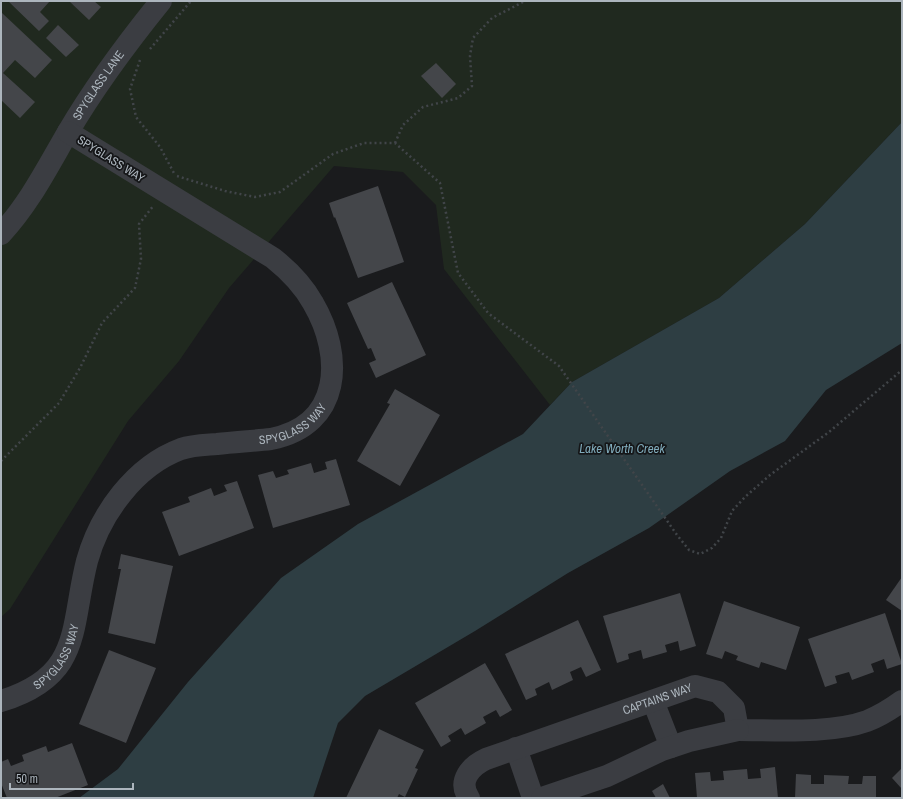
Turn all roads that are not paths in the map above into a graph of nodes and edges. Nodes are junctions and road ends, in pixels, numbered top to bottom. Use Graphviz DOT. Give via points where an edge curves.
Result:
graph roads {
  1 [pos="160,1"];
  2 [pos="68,132"];
  3 [pos="1,234"];
  4 [pos="1,701"];
  5 [pos="653,701"];
  6 [pos="902,702"];
  7 [pos="738,730"];
  8 [pos="671,747"];
  9 [pos="516,748"];
  10 [pos="469,798"];
  11 [pos="533,798"];
  12 [pos="542,798"];
  1 -- 2 [label="street, SPYGLASS LANE" via="100,81"];
  2 -- 3 [label="street, SPYGLASS LANE" via="21,211"];
  2 -- 4 [label="street, SPYGLASS WAY" via="282,265 299,282 318,312 327,334 332,360 332,384 322,407 295,432 271,439 181,449 158,460 137,476 105,517 94,538 87,561 75,627 62,660 38,685 18,696"];
  5 -- 7 [label="street, CAPTAINS WAY" via="695,686 718,692 734,708"];
  5 -- 8 [label="street"];
  5 -- 9 [label="street, CAPTAINS WAY"];
  6 -- 7 [label="street" via="867,721 845,727"];
  7 -- 8 [label="street"];
  8 -- 12 [label="street" via="607,776"];
  9 -- 10 [label="street, CAPTAINS WAY" via="477,763 468,772 464,783"];
  9 -- 11 [label="street"];
}
